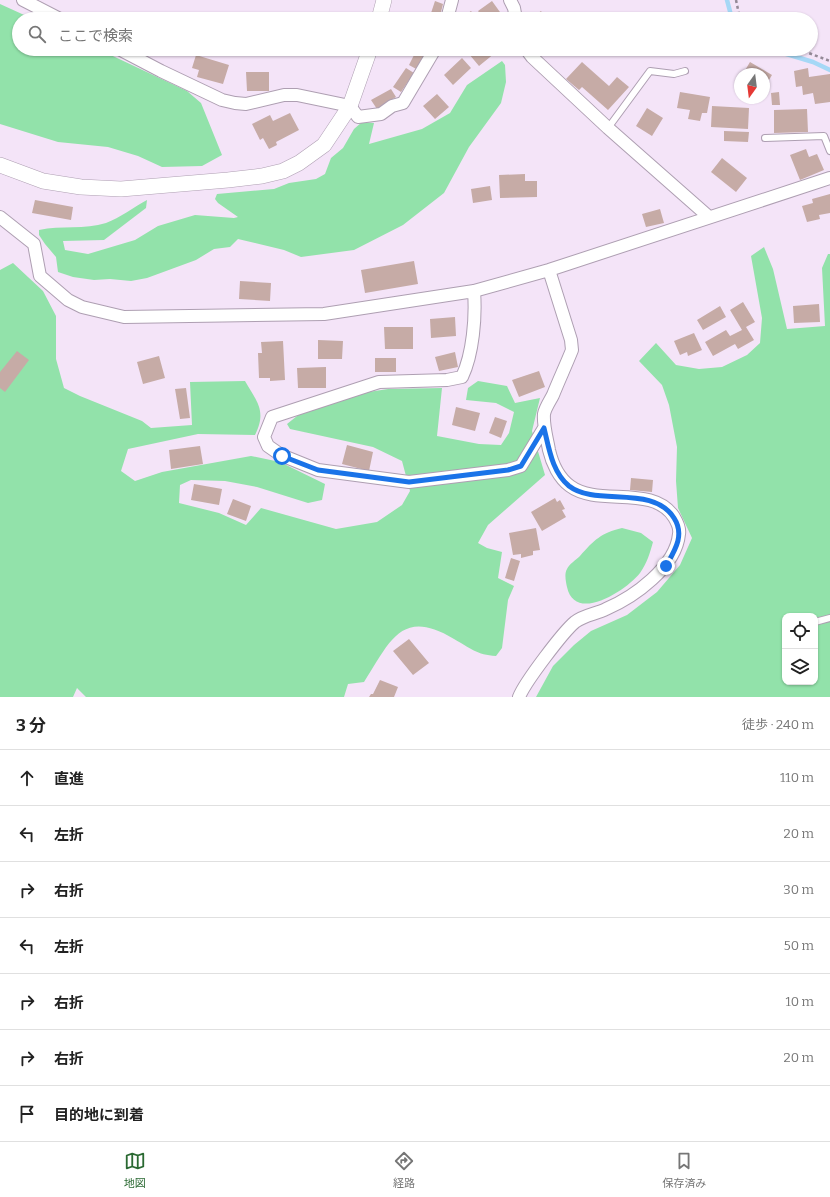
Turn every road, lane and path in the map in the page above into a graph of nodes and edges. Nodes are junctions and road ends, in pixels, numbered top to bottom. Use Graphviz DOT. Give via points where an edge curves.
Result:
graph roads {
  1 [pos="23,0"];
  2 [pos="384,0"];
  3 [pos="452,0"];
  4 [pos="510,0"];
  5 [pos="736,0"];
  6 [pos="46,12"];
  7 [pos="381,12"];
  8 [pos="449,12"];
  9 [pos="515,12"];
  10 [pos="739,12"];
  11 [pos="132,56"];
  12 [pos="368,56"];
  13 [pos="431,56"];
  14 [pos="531,56"];
  15 [pos="817,56"];
  16 [pos="830,61"];
  17 [pos="685,71"];
  18 [pos="350,106"];
  19 [pos="608,128"];
  20 [pos="765,138"];
  21 [pos="830,151"];
  22 [pos="0,166"];
  23 [pos="830,178"];
  24 [pos="0,217"];
  25 [pos="709,217"];
  26 [pos="549,270"];
  27 [pos="474,291"];
  28 [pos="544,428"];
  29 [pos="830,618"];
  30 [pos="818,621"];
  31 [pos="519,697"];
  1 -- 6 [label="street"];
  2 -- 7 [label="street"];
  3 -- 8 [label="street"];
  4 -- 9 [label="street"];
  5 -- 10 [label="path"];
  11 -- 18 [label="street" via="222,100 235,103 246,104 284,95 297,95"];
  12 -- 18 [label="street"];
  13 -- 18 [label="street" via="403,103 392,106 381,114 358,117"];
  14 -- 19 [label="street"];
  15 -- 16 [label="path"];
  17 -- 19 [label="lane" via="674,74 650,71"];
  18 -- 22 [label="street" via="324,145 312,156 283,171 262,176 121,189 81,187 43,181"];
  19 -- 25 [label="street"];
  20 -- 21 [label="lane" via="824,136"];
  23 -- 25 [label="street" via="794,192"];
  24 -- 27 [label="street" via="34,244 40,276 68,300 82,307 124,317 324,314"];
  25 -- 26 [label="street"];
  26 -- 27 [label="street"];
  26 -- 28 [label="street" via="572,340 572,350 544,413"];
  27 -- 28 [label="street" via="469,358 462,377 447,380 379,382 272,417 264,438 268,446 282,456 318,470 409,482 508,470 521,466"];
  28 -- 31 [label="street" via="559,475 570,486 583,492 656,502 670,510 680,533 677,548 666,566 640,589 606,609 577,621 565,630"];
  29 -- 30 [label="lane"];
}
